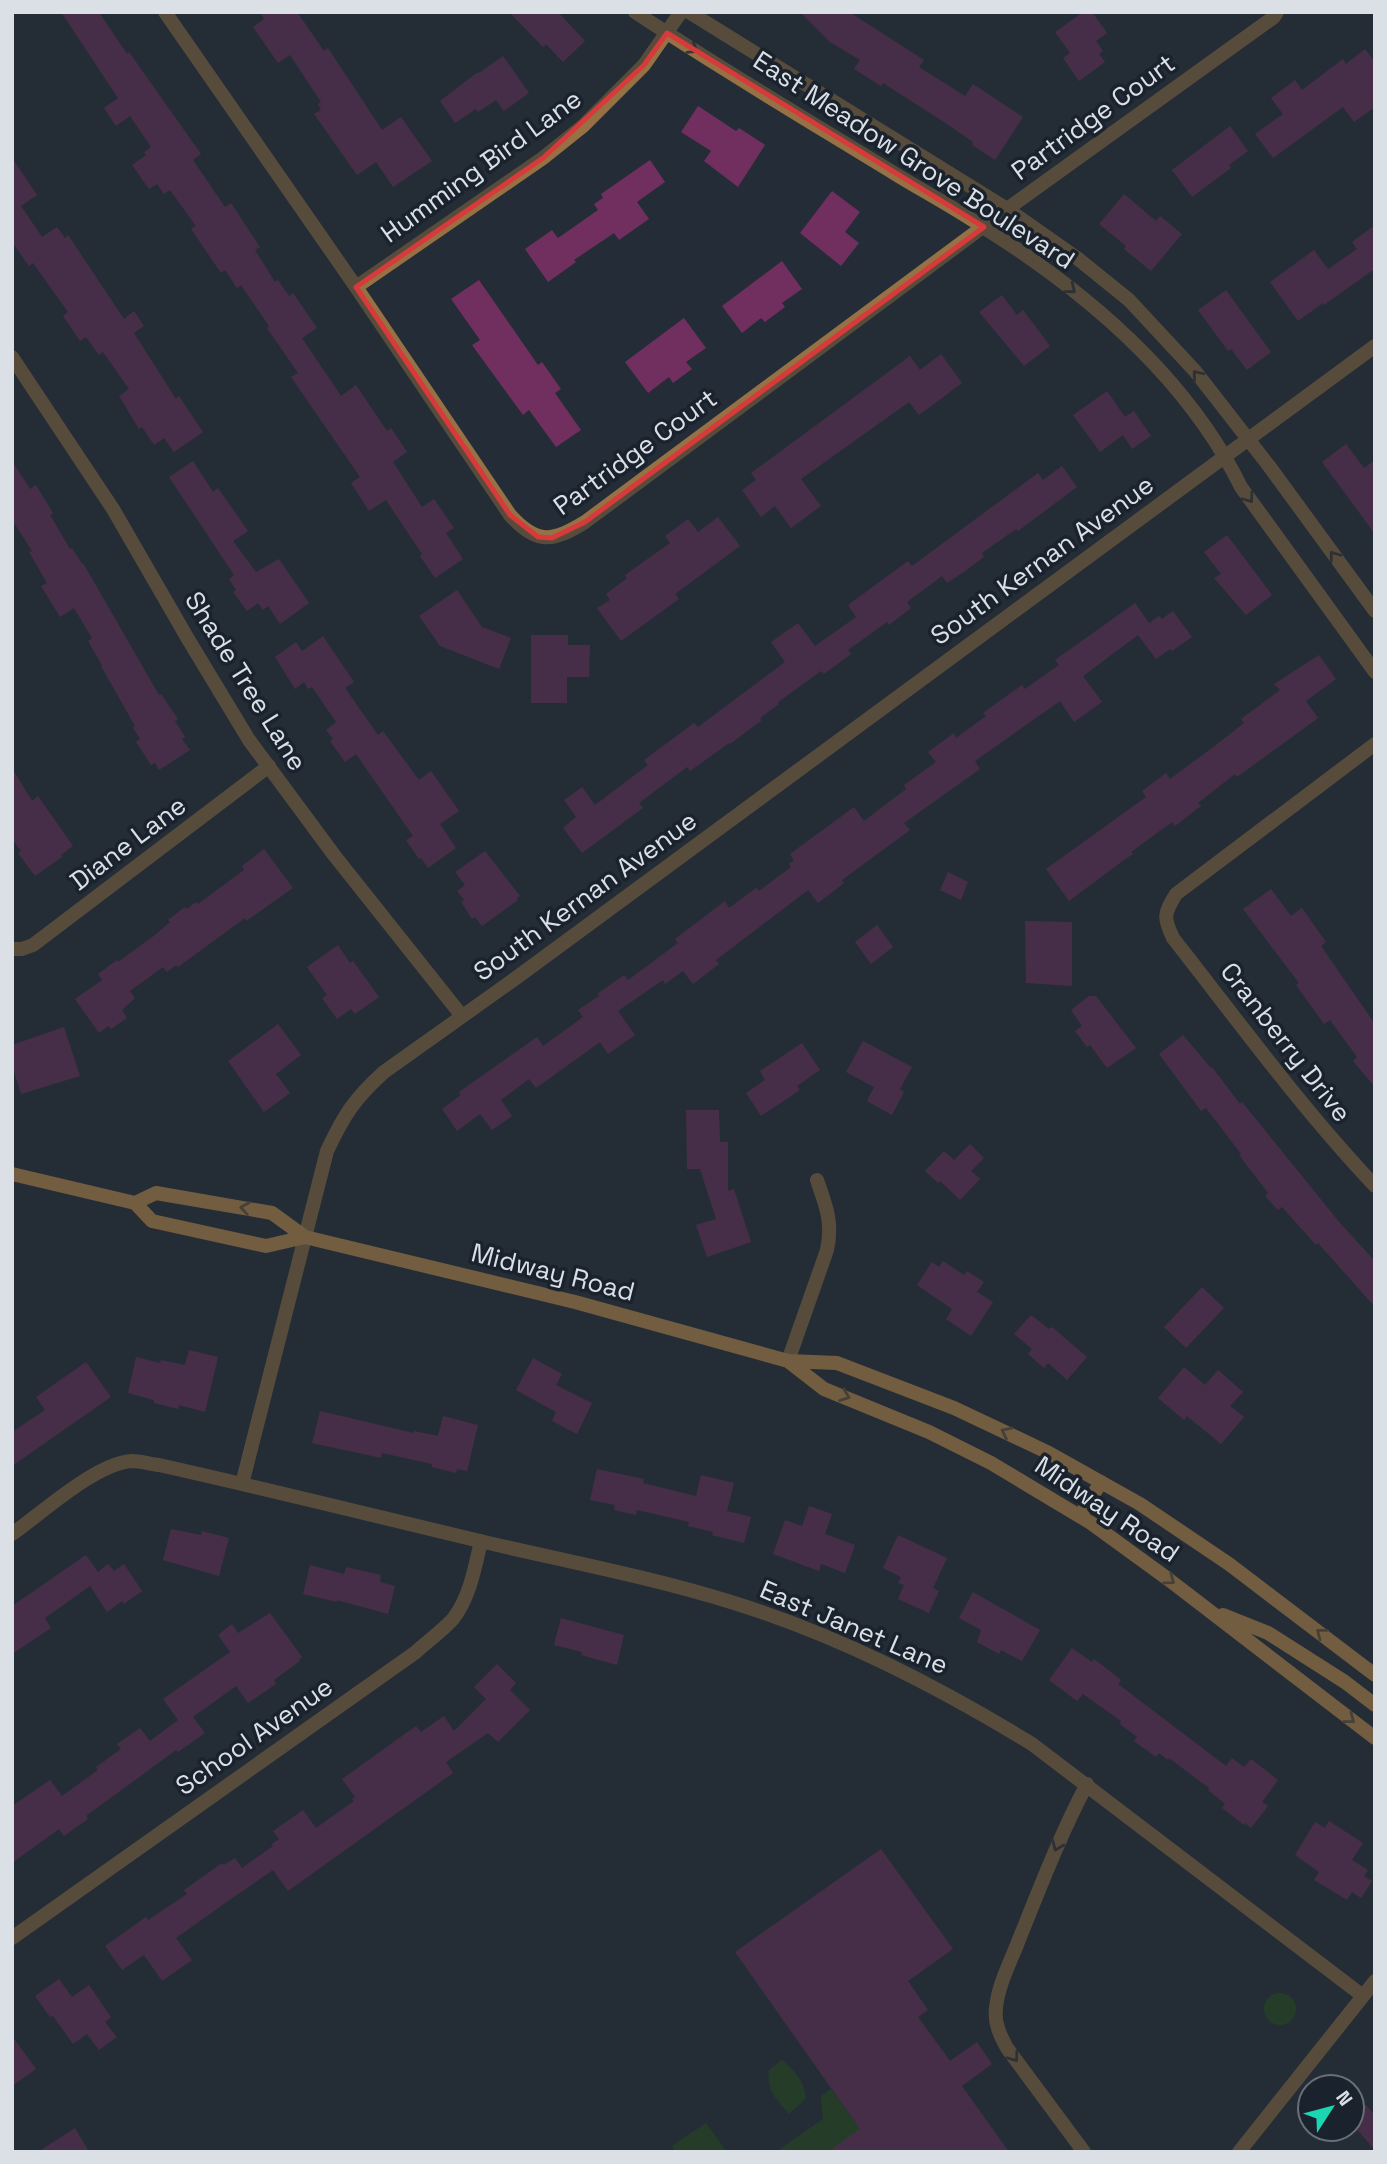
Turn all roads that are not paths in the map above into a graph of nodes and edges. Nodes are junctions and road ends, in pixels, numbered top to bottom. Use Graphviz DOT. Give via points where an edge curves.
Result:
graph roads {
  1 [pos="165,12"];
  2 [pos="635,12"];
  3 [pos="681,12"];
  4 [pos="689,12"];
  5 [pos="1277,12"];
  6 [pos="667,33"];
  7 [pos="1007,209"];
  8 [pos="984,227"];
  9 [pos="356,287"];
  10 [pos="1375,346"];
  11 [pos="12,357"];
  12 [pos="1247,439"];
  13 [pos="1226,455"];
  14 [pos="1375,611"];
  15 [pos="1375,671"];
  16 [pos="1375,744"];
  17 [pos="269,766"];
  18 [pos="12,949"];
  19 [pos="462,1016"];
  20 [pos="12,1174"];
  21 [pos="817,1180"];
  22 [pos="1375,1186"];
  23 [pos="135,1203"];
  24 [pos="305,1237"];
  25 [pos="788,1361"];
  26 [pos="1101,1482"];
  27 [pos="242,1484"];
  28 [pos="1080,1516"];
  29 [pos="12,1534"];
  30 [pos="481,1541"];
  31 [pos="1209,1610"];
  32 [pos="1375,1675"];
  33 [pos="1375,1705"];
  34 [pos="1375,1738"];
  35 [pos="1087,1784"];
  36 [pos="12,1938"];
  37 [pos="1375,1981"];
  38 [pos="1363,1996"];
  39 [pos="1084,2152"];
  40 [pos="1239,2152"];
  1 -- 9 [label="street, Partridge Court"];
  2 -- 6 [label="street, East Meadow Grove Boulevard"];
  3 -- 6 [label="street, Humming Bird Lane"];
  4 -- 7 [label="street, East Meadow Grove Boulevard"];
  5 -- 7 [label="street, Partridge Court"];
  6 -- 8 [label="street, East Meadow Grove Boulevard, one-way"];
  6 -- 9 [label="street, Humming Bird Lane" via="644,65 583,126"];
  7 -- 8 [label="street, Partridge Court"];
  12 -- 7 [label="street, East Meadow Grove Boulevard, one-way" via="1195,371 1129,300"];
  8 -- 9 [label="street, Partridge Court" via="585,522 552,538 522,529 510,515"];
  8 -- 13 [label="street, East Meadow Grove Boulevard, one-way" via="1062,282 1121,332 1163,374"];
  10 -- 12 [label="street, South Kernan Avenue"];
  11 -- 17 [label="street, Shade Tree Lane" via="114,509 249,740"];
  12 -- 13 [label="street, South Kernan Avenue"];
  14 -- 12 [label="street, East Meadow Grove Boulevard, one-way"];
  13 -- 15 [label="street, East Meadow Grove Boulevard, one-way" via="1241,487"];
  13 -- 19 [label="street, South Kernan Avenue"];
  16 -- 22 [label="street, Cranberry Drive" via="1176,894 1166,911 1173,938 1286,1083"];
  17 -- 18 [label="street, Diane Lane" via="33,945"];
  17 -- 19 [label="street, Shade Tree Lane"];
  19 -- 24 [label="street, South Kernan Avenue" via="384,1072 350,1106 327,1151"];
  20 -- 23 [label="main road, Midway Road"];
  21 -- 25 [label="street" via="829,1216 830,1236"];
  23 -- 24 [label="main road, Midway Road" via="152,1221 266,1246"];
  24 -- 23 [label="main road, Midway Road, one-way" via="272,1213 156,1193"];
  24 -- 25 [label="main road, Midway Road" via="575,1302"];
  24 -- 27 [label="street, South Kernan Avenue"];
  26 -- 25 [label="main road, Midway Road, one-way" via="1001,1429 904,1388 838,1363"];
  25 -- 28 [label="main road, Midway Road, one-way" via="824,1389 929,1432"];
  26 -- 28 [label="main road"];
  32 -- 26 [label="main road, Midway Road, one-way" via="1229,1564"];
  27 -- 29 [label="street" via="132,1461 94,1475"];
  27 -- 30 [label="street, East Janet Lane"];
  28 -- 31 [label="main road, Midway Road, one-way"];
  30 -- 35 [label="street, East Janet Lane" via="732,1602 854,1648 975,1709"];
  30 -- 36 [label="street, School Avenue" via="465,1597 454,1617 416,1652"];
  31 -- 33 [label="main road" via="1268,1633"];
  31 -- 34 [label="main road, Midway Road, one-way"];
  35 -- 38 [label="street, East Janet Lane"];
  35 -- 39 [label="street, one-way" via="1013,1955 995,2016 1007,2048"];
  37 -- 38 [label="street"];
  38 -- 40 [label="street"];
}
